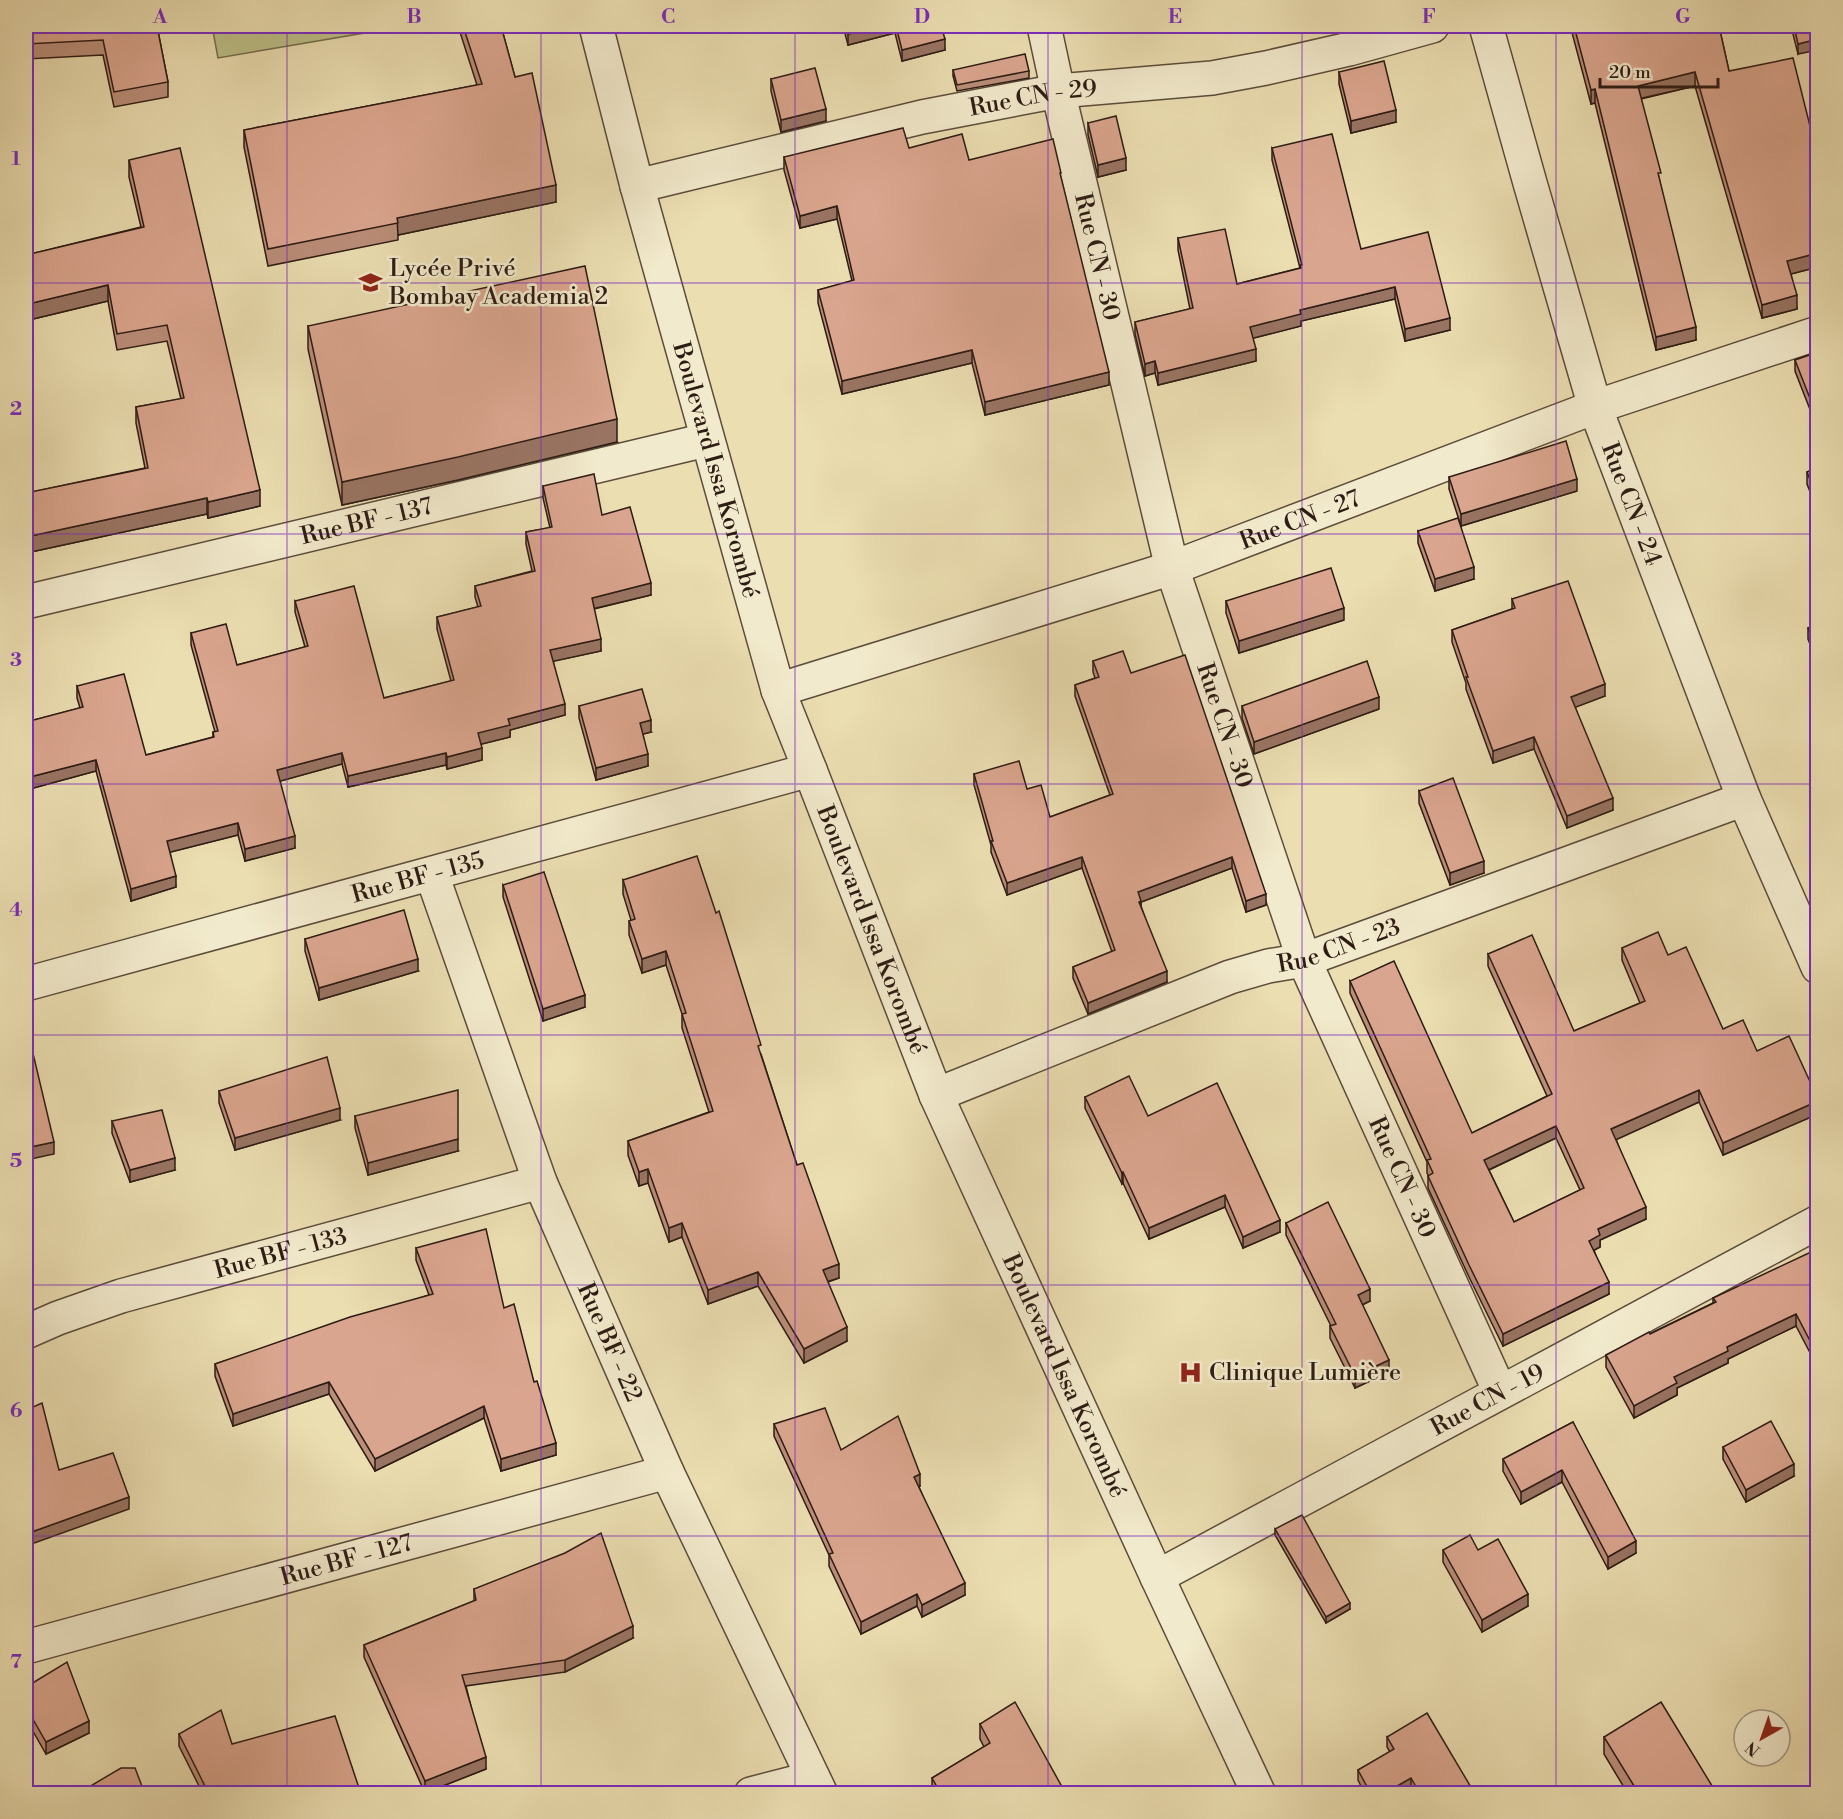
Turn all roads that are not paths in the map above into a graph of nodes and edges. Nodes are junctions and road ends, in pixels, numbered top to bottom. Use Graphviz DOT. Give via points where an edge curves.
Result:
graph roads {
  1 [pos="596,26"];
  2 [pos="1044,26"];
  3 [pos="1432,26"];
  4 [pos="1486,26"];
  5 [pos="1058,90"];
  6 [pos="637,186"];
  7 [pos="1818,333"];
  8 [pos="1595,407"];
  9 [pos="706,440"];
  10 [pos="1172,568"];
  11 [pos="26,602"];
  12 [pos="778,690"];
  13 [pos="810,770"];
  14 [pos="1744,799"];
  15 [pos="432,874"];
  16 [pos="1304,960"];
  17 [pos="1818,967"];
  18 [pos="26,984"];
  19 [pos="936,1095"];
  20 [pos="540,1182"];
  21 [pos="1818,1222"];
  22 [pos="26,1332"];
  23 [pos="1500,1392"];
  24 [pos="667,1472"];
  25 [pos="1157,1577"];
  26 [pos="26,1647"];
  27 [pos="817,1786"];
  28 [pos="751,1794"];
  29 [pos="1259,1794"];
  1 -- 6 [label="street, Boulevard Issa Korombé"];
  2 -- 5 [label="street, Rue CN - 30"];
  3 -- 5 [label="street, Rue CN - 29" via="1349,49 1212,78"];
  4 -- 8 [label="street, Rue CN - 24"];
  5 -- 6 [label="street, Rue CN - 29" via="922,117"];
  5 -- 10 [label="street, Rue CN - 30"];
  6 -- 9 [label="street, Boulevard Issa Korombé"];
  7 -- 8 [label="street, Rue CN - 27"];
  8 -- 10 [label="street, Rue CN - 27"];
  8 -- 14 [label="street, Rue CN - 24"];
  9 -- 11 [label="street, Rue BF - 137"];
  9 -- 12 [label="street, Boulevard Issa Korombé"];
  10 -- 12 [label="street, Rue CN - 27"];
  10 -- 16 [label="street, Rue CN - 30"];
  12 -- 13 [label="street, Boulevard Issa Korombé"];
  13 -- 15 [label="street, Rue BF - 135"];
  13 -- 19 [label="street, Boulevard Issa Korombé"];
  14 -- 16 [label="street, Rue CN - 23"];
  14 -- 17 [label="street, Rue CN - 24"];
  15 -- 18 [label="street, Rue BF - 135"];
  15 -- 20 [label="street, Rue BF - 22"];
  16 -- 19 [label="street, Rue CN - 23" via="1230,977"];
  16 -- 23 [label="street, Rue CN - 30"];
  19 -- 25 [label="street, Boulevard Issa Korombé"];
  20 -- 22 [label="street, Rue BF - 133" via="121,1296"];
  20 -- 24 [label="street, Rue BF - 22"];
  21 -- 23 [label="street, Rue CN - 19"];
  23 -- 25 [label="street, Rue CN - 19"];
  24 -- 26 [label="street, Rue BF - 127"];
  24 -- 27 [label="street, Rue BF - 22"];
  25 -- 29 [label="street, Boulevard Issa Korombé"];
  27 -- 28 [label="street"];
}
